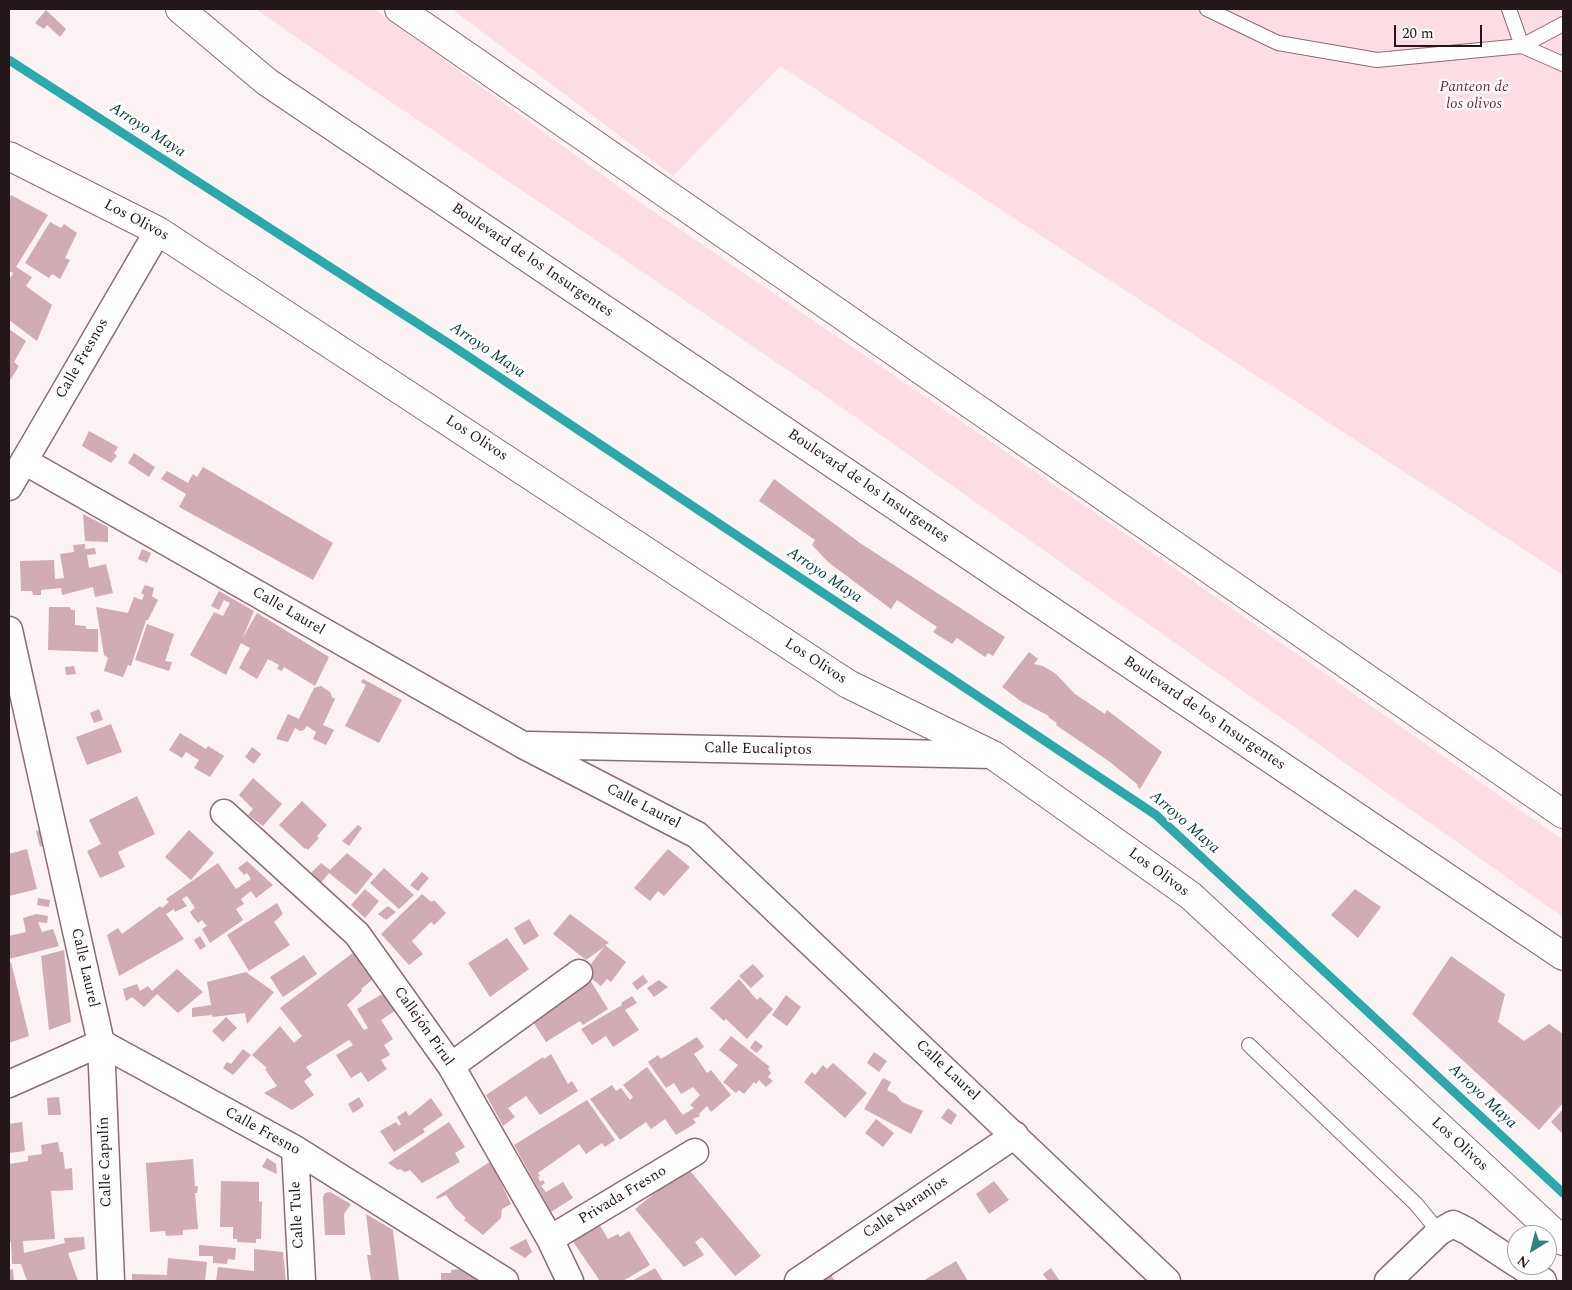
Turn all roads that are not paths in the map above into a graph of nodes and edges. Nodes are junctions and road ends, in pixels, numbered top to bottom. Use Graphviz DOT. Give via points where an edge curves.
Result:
graph roads {
  1 [pos="180,9"];
  2 [pos="399,9"];
  3 [pos="1207,9"];
  4 [pos="1509,9"];
  5 [pos="1563,24"];
  6 [pos="1522,46"];
  7 [pos="1563,64"];
  8 [pos="9,156"];
  9 [pos="158,231"];
  10 [pos="24,461"];
  11 [pos="9,487"];
  12 [pos="9,630"];
  13 [pos="523,745"];
  14 [pos="994,755"];
  15 [pos="224,813"];
  16 [pos="1563,814"];
  17 [pos="1563,956"];
  18 [pos="579,973"];
  19 [pos="101,1043"];
  20 [pos="1249,1045"];
  21 [pos="451,1066"];
  22 [pos="9,1084"];
  23 [pos="1015,1135"];
  24 [pos="295,1149"];
  25 [pos="695,1152"];
  26 [pos="1439,1232"];
  27 [pos="550,1239"];
  28 [pos="1563,1242"];
  29 [pos="1507,1257"];
  30 [pos="111,1281"];
  31 [pos="302,1281"];
  32 [pos="505,1281"];
  33 [pos="570,1281"];
  34 [pos="798,1281"];
  35 [pos="1167,1281"];
  36 [pos="1388,1281"];
  1 -- 17 [label="main road, Boulevard de los Insurgentes" via="267,82"];
  2 -- 16 [label="main road"];
  3 -- 6 [label="lane" via="1278,43 1377,60"];
  4 -- 6 [label="lane"];
  5 -- 6 [label="lane"];
  6 -- 7 [label="lane"];
  8 -- 9 [label="main road, Los Olivos"];
  9 -- 10 [label="street, Calle Fresnos"];
  9 -- 14 [label="main road, Los Olivos" via="848,684"];
  10 -- 11 [label="street, Calle Fresnos"];
  10 -- 13 [label="street, Calle Laurel"];
  12 -- 19 [label="street, Calle Laurel"];
  13 -- 14 [label="street, Calle Eucaliptos"];
  13 -- 23 [label="street, Calle Laurel" via="697,835"];
  14 -- 28 [label="main road, Los Olivos" via="1191,896"];
  15 -- 21 [label="street, Callejón Pirul" via="356,934"];
  18 -- 21 [label="street"];
  19 -- 22 [label="street"];
  19 -- 24 [label="street, Calle Fresno"];
  19 -- 30 [label="street, Calle Capulín"];
  20 -- 26 [label="lane" via="1416,1204"];
  21 -- 27 [label="street, Callejón Pirul"];
  23 -- 34 [label="street, Calle Naranjos"];
  23 -- 35 [label="street, Calle Laurel"];
  24 -- 31 [label="street, Calle Tule"];
  24 -- 32 [label="street, Calle Fresno"];
  25 -- 27 [label="street, Privada Fresno"];
  26 -- 29 [label="street" via="1453,1224"];
  26 -- 36 [label="street"];
  27 -- 33 [label="street, Callejón Pirul"];
}
